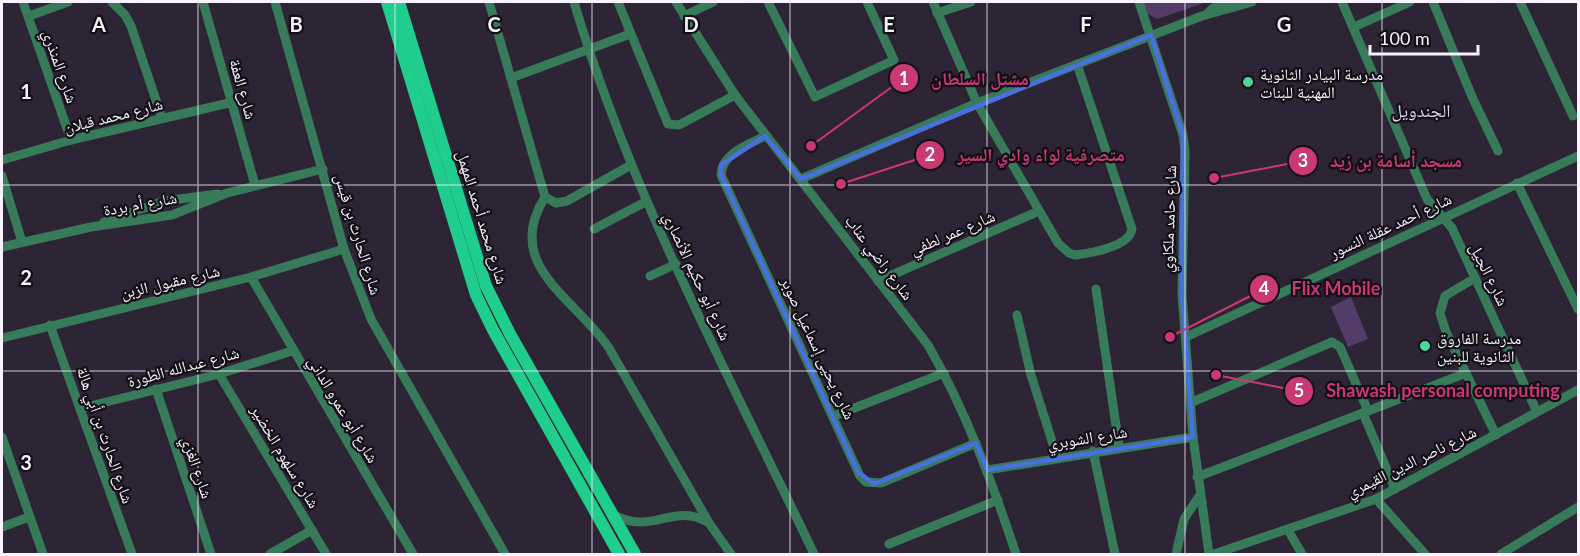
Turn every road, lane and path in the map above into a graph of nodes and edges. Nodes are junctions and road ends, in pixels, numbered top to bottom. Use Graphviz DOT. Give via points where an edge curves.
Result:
graph roads {
  1 [pos="23,2"];
  2 [pos="68,2"];
  3 [pos="112,2"];
  4 [pos="203,2"];
  5 [pos="275,2"];
  6 [pos="387,2"];
  7 [pos="399,2"];
  8 [pos="489,2"];
  9 [pos="574,2"];
  10 [pos="618,2"];
  11 [pos="676,2"];
  12 [pos="713,2"];
  13 [pos="768,2"];
  14 [pos="933,2"];
  15 [pos="971,2"];
  16 [pos="1139,2"];
  17 [pos="1231,2"];
  18 [pos="1252,2"];
  19 [pos="1342,2"];
  20 [pos="1410,2"];
  21 [pos="1433,2"];
  22 [pos="1520,2"];
  23 [pos="869,6"];
  24 [pos="937,13"];
  25 [pos="1206,15"];
  26 [pos="29,16"];
  27 [pos="684,16"];
  28 [pos="1354,27"];
  29 [pos="630,34"];
  30 [pos="1151,35"];
  31 [pos="589,49"];
  32 [pos="1077,64"];
  33 [pos="511,78"];
  34 [pos="735,95"];
  35 [pos="232,102"];
  36 [pos="977,103"];
  37 [pos="1573,116"];
  38 [pos="162,118"];
  39 [pos="765,136"];
  40 [pos="71,140"];
  41 [pos="1498,151"];
  42 [pos="1578,156"];
  43 [pos="2,160"];
  44 [pos="632,165"];
  45 [pos="323,169"];
  46 [pos="2,176"];
  47 [pos="801,179"];
  48 [pos="1517,183"];
  49 [pos="255,185"];
  50 [pos="227,193"];
  51 [pos="545,197"];
  52 [pos="647,201"];
  53 [pos="1039,211"];
  54 [pos="1443,217"];
  55 [pos="91,227"];
  56 [pos="594,229"];
  57 [pos="22,242"];
  58 [pos="2,247"];
  59 [pos="345,249"];
  60 [pos="676,264"];
  61 [pos="650,276"];
  62 [pos="251,277"];
  63 [pos="1475,278"];
  64 [pos="879,281"];
  65 [pos="1096,289"];
  66 [pos="1578,309"];
  67 [pos="1017,315"];
  68 [pos="50,325"];
  69 [pos="1186,337"];
  70 [pos="2,338"];
  71 [pos="292,351"];
  72 [pos="522,355"];
  73 [pos="510,362"];
  74 [pos="944,373"];
  75 [pos="1466,373"];
  76 [pos="219,374"];
  77 [pos="156,389"];
  78 [pos="1578,390"];
  79 [pos="1190,404"];
  80 [pos="82,408"];
  81 [pos="1366,412"];
  82 [pos="1537,412"];
  83 [pos="834,416"];
  84 [pos="1496,435"];
  85 [pos="2,437"];
  86 [pos="1193,437"];
  87 [pos="976,443"];
  88 [pos="1119,446"];
  89 [pos="1093,451"];
  90 [pos="1057,457"];
  91 [pos="987,470"];
  92 [pos="1197,477"];
  93 [pos="1395,489"];
  94 [pos="1200,495"];
  95 [pos="1376,499"];
  96 [pos="998,501"];
  97 [pos="1578,507"];
  98 [pos="610,512"];
  99 [pos="29,517"];
  100 [pos="709,523"];
  101 [pos="2,527"];
  102 [pos="312,530"];
  103 [pos="1288,530"];
  104 [pos="889,544"];
  105 [pos="43,555"];
  106 [pos="132,555"];
  107 [pos="211,555"];
  108 [pos="270,555"];
  109 [pos="326,555"];
  110 [pos="412,555"];
  111 [pos="505,555"];
  112 [pos="619,555"];
  113 [pos="635,555"];
  114 [pos="731,555"];
  115 [pos="814,555"];
  116 [pos="1016,555"];
  117 [pos="1115,555"];
  118 [pos="1176,555"];
  119 [pos="1209,555"];
  120 [pos="1214,555"];
  121 [pos="1302,555"];
  122 [pos="1425,555"];
  123 [pos="1501,555"];
  1 -- 26 [label="street, شارع المنذري"];
  2 -- 26 [label="street"];
  3 -- 38 [label="street" via="131,26"];
  4 -- 35 [label="street, شارع العفة"];
  5 -- 45 [label="street, شارع الحارث بن قيس"];
  6 -- 73 [label="main road, شارع محمد أحمد المهمل" via="470,278"];
  7 -- 72 [label="main road, شارع محمد أحمد المهمل" via="480,270"];
  8 -- 33 [label="street"];
  9 -- 31 [label="street, شارع أبو حكيم الأنصاري"];
  10 -- 29 [label="street"];
  11 -- 27 [label="street, شارع راضي عناب"];
  12 -- 27 [label="street"];
  13 -- 23 [label="street" via="815,98 894,60"];
  14 -- 24 [label="street"];
  15 -- 24 [label="street"];
  16 -- 30 [label="street, شارع حامد ملكاوي"];
  17 -- 25 [label="street"];
  18 -- 25 [label="street"];
  19 -- 28 [label="street, شارع الجيل"];
  20 -- 28 [label="street"];
  21 -- 41 [label="street"];
  22 -- 37 [label="street"];
  24 -- 36 [label="street"];
  25 -- 30 [label="street"];
  26 -- 40 [label="street, شارع المنذري"];
  27 -- 34 [label="street, شارع راضي عناب"];
  28 -- 54 [label="street, شارع الجيل" via="1422,187 1431,206"];
  29 -- 31 [label="street"];
  29 -- 34 [label="street" via="668,124 679,125"];
  30 -- 32 [label="street"];
  30 -- 69 [label="street, شارع حامد ملكاوي" via="1185,151 1181,263"];
  31 -- 33 [label="street"];
  31 -- 44 [label="street, شارع أبو حكيم الأنصاري"];
  32 -- 36 [label="street"];
  32 -- 53 [label="street" via="1130,220 1131,236 1118,244 1082,254 1069,253"];
  33 -- 51 [label="street"];
  34 -- 39 [label="street, شارع راضي عناب"];
  35 -- 38 [label="street, شارع محمد قبلان"];
  35 -- 49 [label="street, شارع العفة"];
  36 -- 47 [label="street"];
  36 -- 53 [label="street"];
  38 -- 40 [label="street, شارع محمد قبلان"];
  39 -- 47 [label="street, شارع راضي عناب"];
  39 -- 83 [label="street, شارع يحيى إسماعيل صوبر" via="726,159 721,175"];
  40 -- 43 [label="street, شارع محمد قبلان"];
  42 -- 48 [label="street, شارع أحمد عقلة النسور"];
  44 -- 51 [label="street" via="567,201 556,204"];
  44 -- 52 [label="street, شارع أبو حكيم الأنصاري"];
  45 -- 49 [label="street, شارع أم بردة"];
  45 -- 59 [label="street, شارع الحارث بن قيس"];
  46 -- 57 [label="street"];
  47 -- 64 [label="street, شارع راضي عناب"];
  48 -- 54 [label="street, شارع أحمد عقلة النسور"];
  48 -- 66 [label="street"];
  49 -- 50 [label="street, شارع أم بردة"];
  50 -- 55 [label="street, شارع أم بردة" via="164,201"];
  50 -- 55 [label="street, شارع أم بردة" via="172,215"];
  51 -- 100 [label="street" via="531,230 535,260 546,278 609,348"];
  52 -- 56 [label="street"];
  52 -- 60 [label="street, شارع أبو حكيم الأنصاري"];
  53 -- 64 [label="street, شارع عمر لطفي"];
  54 -- 63 [label="street, شارع الجيل"];
  54 -- 69 [label="street, شارع أحمد عقلة النسور"];
  55 -- 57 [label="street, شارع أم بردة"];
  57 -- 58 [label="street, شارع أم بردة"];
  59 -- 62 [label="street, شارع مقبول الزبن"];
  59 -- 111 [label="street, شارع الحارث بن قيس" via="371,319"];
  60 -- 61 [label="street"];
  60 -- 115 [label="street, شارع أبو حكيم الأنصاري"];
  62 -- 68 [label="street, شارع مقبول الزبن"];
  62 -- 71 [label="street, شارع أبو عمرو الداني"];
  63 -- 75 [label="street" via="1451,290 1440,307 1446,332"];
  63 -- 82 [label="street, شارع الجيل"];
  64 -- 74 [label="street, شارع راضي عناب" via="928,345"];
  65 -- 88 [label="street"];
  67 -- 90 [label="street" via="1030,375"];
  68 -- 70 [label="street, شارع مقبول الزبن"];
  68 -- 80 [label="street, شارع الحارث بن أبي هالة"];
  69 -- 79 [label="street"];
  71 -- 76 [label="street, شارع عبدالله الطورة"];
  71 -- 110 [label="street, شارع أبو عمرو الداني"];
  72 -- 73 [label="main road"];
  72 -- 98 [label="main road, شارع محمد أحمد المهمل"];
  73 -- 112 [label="main road, شارع محمد أحمد المهمل"];
  74 -- 83 [label="street"];
  74 -- 87 [label="street, شارع راضي عناب"];
  75 -- 81 [label="street"];
  75 -- 84 [label="street"];
  76 -- 77 [label="street, شارع عبدالله الطورة"];
  76 -- 102 [label="street, شارع سلهوم الخضير"];
  77 -- 80 [label="street, شارع عبدالله الطورة"];
  77 -- 107 [label="street, شارع الغزي"];
  78 -- 82 [label="street, شارع ناصر الدين القيمري"];
  79 -- 81 [label="street" via="1332,342 1340,347"];
  79 -- 86 [label="street"];
  80 -- 106 [label="street, شارع الحارث بن أبي هالة"];
  81 -- 92 [label="street"];
  81 -- 93 [label="street"];
  82 -- 84 [label="street, شارع ناصر الدين القيمري"];
  83 -- 87 [label="street, شارع يحيى إسماعيل صوبر" via="858,472 866,482 874,484"];
  84 -- 93 [label="street, شارع ناصر الدين القيمري"];
  85 -- 99 [label="street"];
  86 -- 88 [label="street, شارع الشوبري"];
  86 -- 92 [label="street"];
  87 -- 91 [label="street, شارع راضي عناب"];
  88 -- 89 [label="street, شارع الشوبري"];
  89 -- 90 [label="street, شارع الشوبري"];
  89 -- 117 [label="street"];
  90 -- 91 [label="street, شارع الشوبري"];
  91 -- 96 [label="street, شارع راضي عناب"];
  92 -- 94 [label="street"];
  93 -- 95 [label="street, شارع ناصر الدين القيمري"];
  94 -- 118 [label="street" via="1184,519"];
  94 -- 119 [label="street"];
  95 -- 103 [label="street, شارع ناصر الدين القيمري"];
  95 -- 122 [label="street"];
  96 -- 104 [label="street"];
  96 -- 116 [label="street, شارع راضي عناب"];
  97 -- 123 [label="street"];
  98 -- 100 [label="street" via="633,524 651,524 683,515"];
  98 -- 113 [label="main road, شارع محمد أحمد المهمل"];
  99 -- 101 [label="street"];
  99 -- 105 [label="street"];
  100 -- 114 [label="street"];
  102 -- 108 [label="street"];
  102 -- 109 [label="street, شارع سلهوم الخضير"];
  103 -- 120 [label="street, شارع ناصر الدين القيمري"];
  103 -- 121 [label="street"];
}
